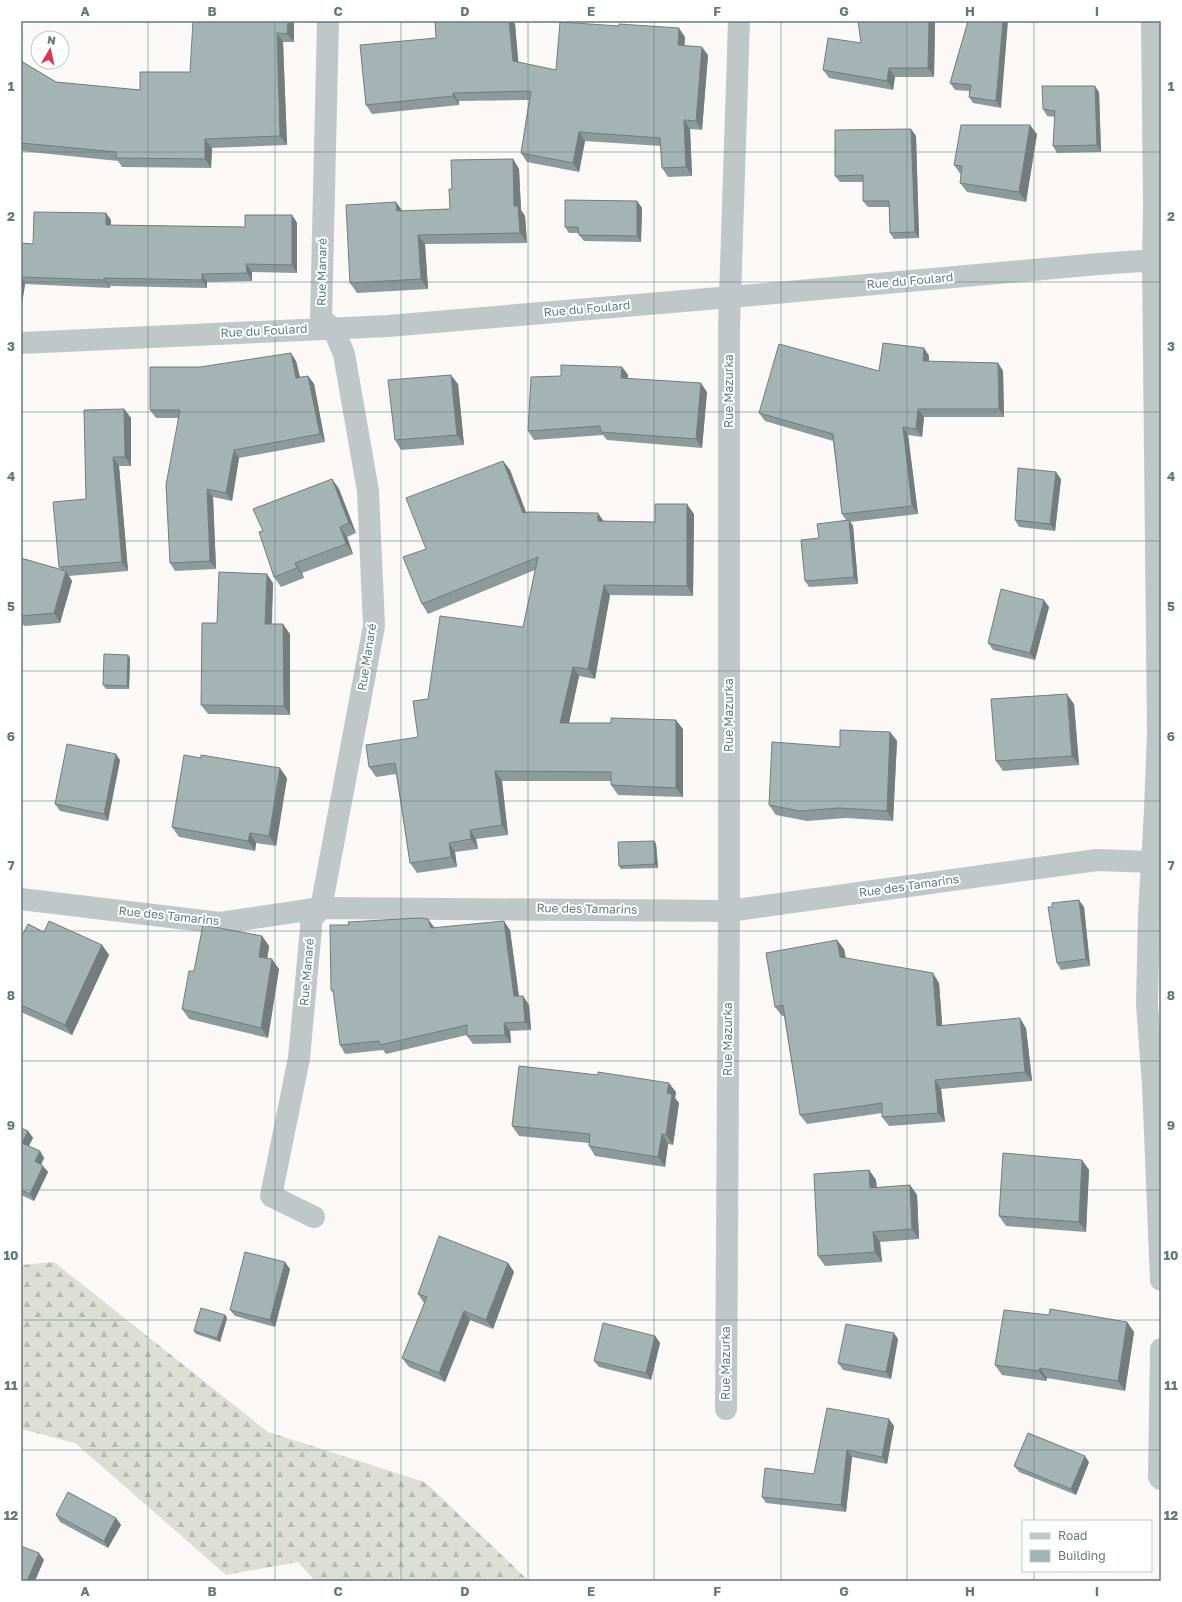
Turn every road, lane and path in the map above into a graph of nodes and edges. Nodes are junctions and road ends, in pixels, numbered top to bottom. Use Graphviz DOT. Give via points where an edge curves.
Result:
graph roads {
  1 [pos="328,21"];
  2 [pos="739,21"];
  3 [pos="1152,21"];
  4 [pos="1158,205"];
  5 [pos="1153,262"];
  6 [pos="731,297"];
  7 [pos="333,328"];
  8 [pos="21,342"];
  9 [pos="1158,803"];
  10 [pos="1152,862"];
  11 [pos="21,899"];
  12 [pos="321,908"];
  13 [pos="729,911"];
  14 [pos="314,1217"];
  15 [pos="1161,1280"];
  16 [pos="1161,1349"];
  17 [pos="726,1409"];
  18 [pos="1161,1479"];
  1 -- 7 [label="street, Rue Manaré" via="321,319"];
  2 -- 6 [label="street, Rue Mazurka"];
  3 -- 4 [label="street"];
  4 -- 5 [label="street"];
  5 -- 6 [label="street, Rue du Foulard" via="1099,264"];
  5 -- 9 [label="street"];
  6 -- 7 [label="street, Rue du Foulard"];
  6 -- 13 [label="street, Rue Mazurka"];
  7 -- 8 [label="street, Rue du Foulard"];
  7 -- 12 [label="street, Rue Manaré" via="344,354 368,491 374,626"];
  9 -- 10 [label="street"];
  10 -- 13 [label="street, Rue des Tamarins" via="1097,860"];
  10 -- 15 [label="street" via="1147,1004 1154,1100"];
  11 -- 12 [label="street, Rue des Tamarins" via="220,923"];
  12 -- 13 [label="street, Rue des Tamarins"];
  12 -- 14 [label="street, Rue Manaré" via="311,920 299,1058 271,1196"];
  13 -- 17 [label="street, Rue Mazurka"];
  16 -- 18 [label="street"];
}
